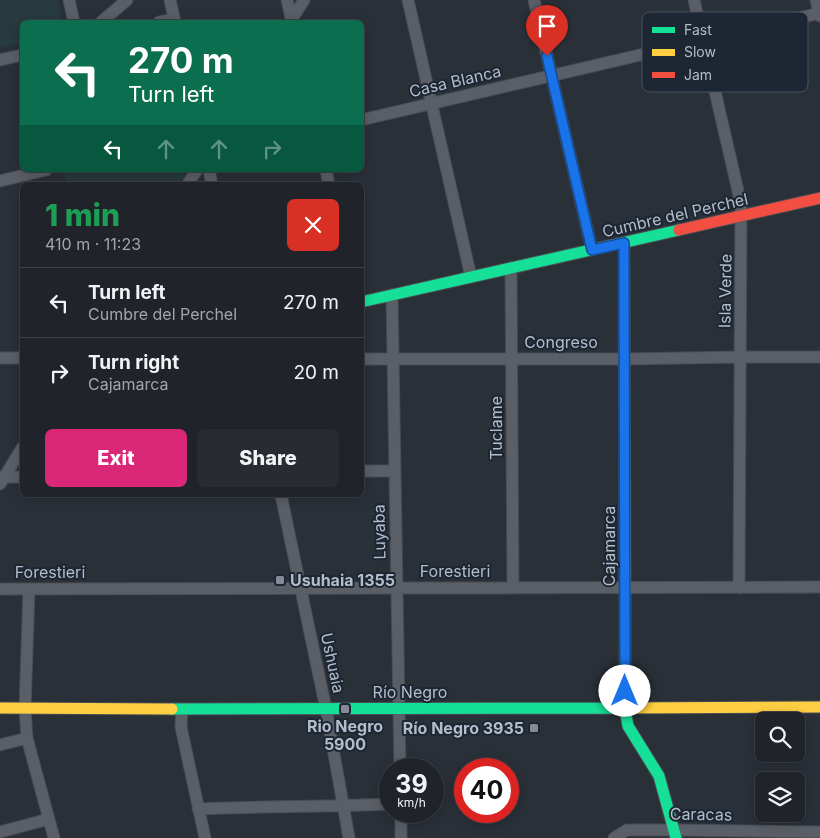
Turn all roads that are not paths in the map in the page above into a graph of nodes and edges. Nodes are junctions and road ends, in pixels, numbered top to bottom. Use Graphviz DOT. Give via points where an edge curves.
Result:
graph roads {
  1 [pos="68,0"];
  2 [pos="127,0"];
  3 [pos="170,0"];
  4 [pos="287,0"];
  5 [pos="304,0"];
  6 [pos="408,0"];
  7 [pos="534,0"];
  8 [pos="816,0"];
  9 [pos="820,14"];
  10 [pos="73,20"];
  11 [pos="103,20"];
  12 [pos="175,20"];
  13 [pos="291,20"];
  14 [pos="292,20"];
  15 [pos="642,54"];
  16 [pos="20,55"];
  17 [pos="0,60"];
  18 [pos="552,75"];
  19 [pos="715,92"];
  20 [pos="431,104"];
  21 [pos="364,119"];
  22 [pos="33,172"];
  23 [pos="1,177"];
  24 [pos="820,198"];
  25 [pos="742,216"];
  26 [pos="624,243"];
  27 [pos="592,250"];
  28 [pos="511,268"];
  29 [pos="471,278"];
  30 [pos="392,295"];
  31 [pos="364,301"];
  32 [pos="740,357"];
  33 [pos="820,357"];
  34 [pos="0,358"];
  35 [pos="20,358"];
  36 [pos="364,358"];
  37 [pos="512,358"];
  38 [pos="394,359"];
  39 [pos="625,359"];
  40 [pos="20,451"];
  41 [pos="364,471"];
  42 [pos="395,471"];
  43 [pos="20,477"];
  44 [pos="1,479"];
  45 [pos="281,497"];
  46 [pos="301,587"];
  47 [pos="396,587"];
  48 [pos="820,587"];
  49 [pos="0,588"];
  50 [pos="513,588"];
  51 [pos="625,588"];
  52 [pos="739,588"];
  53 [pos="29,589"];
  54 [pos="820,707"];
  55 [pos="0,708"];
  56 [pos="398,708"];
  57 [pos="25,709"];
  58 [pos="182,709"];
  59 [pos="326,709"];
  60 [pos="625,709"];
  61 [pos="27,738"];
  62 [pos="0,745"];
  63 [pos="400,758"];
  64 [pos="379,804"];
  65 [pos="344,806"];
  66 [pos="198,809"];
  67 [pos="49,819"];
  68 [pos="401,823"];
  69 [pos="0,832"];
  70 [pos="820,832"];
  71 [pos="675,834"];
  72 [pos="54,838"];
  73 [pos="205,838"];
  74 [pos="349,838"];
  75 [pos="401,838"];
  76 [pos="614,838"];
  1 -- 10 [label="street"];
  2 -- 11 [label="street"];
  3 -- 12 [label="street"];
  4 -- 13 [label="street"];
  5 -- 14 [label="street"];
  6 -- 20 [label="street"];
  7 -- 18 [label="street"];
  8 -- 9 [label="street"];
  15 -- 18 [label="street, Casa Blanca"];
  16 -- 17 [label="street"];
  18 -- 20 [label="street, Casa Blanca"];
  18 -- 27 [label="street"];
  19 -- 25 [label="street, Isla Verde"];
  20 -- 21 [label="street, Casa Blanca"];
  20 -- 29 [label="street"];
  22 -- 23 [label="street"];
  24 -- 25 [label="street, Cumbre del Perchel"];
  25 -- 26 [label="street, Cumbre del Perchel"];
  25 -- 32 [label="street, Isla Verde"];
  26 -- 27 [label="street, Cumbre del Perchel"];
  26 -- 39 [label="street, Cajamarca"];
  27 -- 28 [label="street, Cumbre del Perchel"];
  28 -- 29 [label="street, Cumbre del Perchel"];
  28 -- 37 [label="street, Tuclame"];
  29 -- 30 [label="street, Cumbre del Perchel"];
  30 -- 31 [label="street, Cumbre del Perchel"];
  30 -- 38 [label="street, Luyaba"];
  32 -- 33 [label="street, Congreso"];
  32 -- 39 [label="street, Congreso"];
  32 -- 52 [label="street, Isla Verde"];
  34 -- 35 [label="street"];
  36 -- 38 [label="street, Congreso"];
  37 -- 38 [label="street, Congreso"];
  37 -- 39 [label="street, Congreso"];
  37 -- 50 [label="street, Tuclame"];
  38 -- 42 [label="street, Luyaba"];
  39 -- 51 [label="street, Cajamarca"];
  40 -- 44 [label="street"];
  41 -- 42 [label="street"];
  42 -- 47 [label="street, Luyaba"];
  43 -- 44 [label="street"];
  45 -- 46 [label="street, Ushuaia"];
  46 -- 47 [label="street, Forestieri"];
  46 -- 53 [label="street, Forestieri"];
  46 -- 59 [label="street, Ushuaia"];
  47 -- 50 [label="street, Forestieri"];
  47 -- 56 [label="street, Luyaba"];
  48 -- 52 [label="street, Forestieri"];
  49 -- 53 [label="street, Forestieri"];
  50 -- 51 [label="street, Forestieri"];
  51 -- 52 [label="street, Forestieri"];
  51 -- 60 [label="street, Cajamarca"];
  53 -- 57 [label="street"];
  54 -- 60 [label="street, Río Negro"];
  55 -- 57 [label="street, Río Negro"];
  56 -- 59 [label="street, Río Negro"];
  56 -- 60 [label="street, Río Negro"];
  56 -- 63 [label="street, Luyaba"];
  57 -- 58 [label="street, Río Negro"];
  57 -- 61 [label="street"];
  58 -- 59 [label="street, Río Negro"];
  58 -- 66 [label="street" via="181,727"];
  59 -- 65 [label="street, Ushuaia"];
  60 -- 71 [label="street, Cajamarca" via="628,726 659,776"];
  61 -- 62 [label="street"];
  61 -- 67 [label="street"];
  64 -- 65 [label="street"];
  65 -- 66 [label="street"];
  65 -- 74 [label="street, Ushuaia"];
  66 -- 73 [label="street"];
  67 -- 69 [label="street"];
  67 -- 72 [label="street"];
  68 -- 75 [label="street"];
  70 -- 71 [label="street, Caracas"];
  71 -- 76 [label="street, Caracas" via="627,830"];
}
